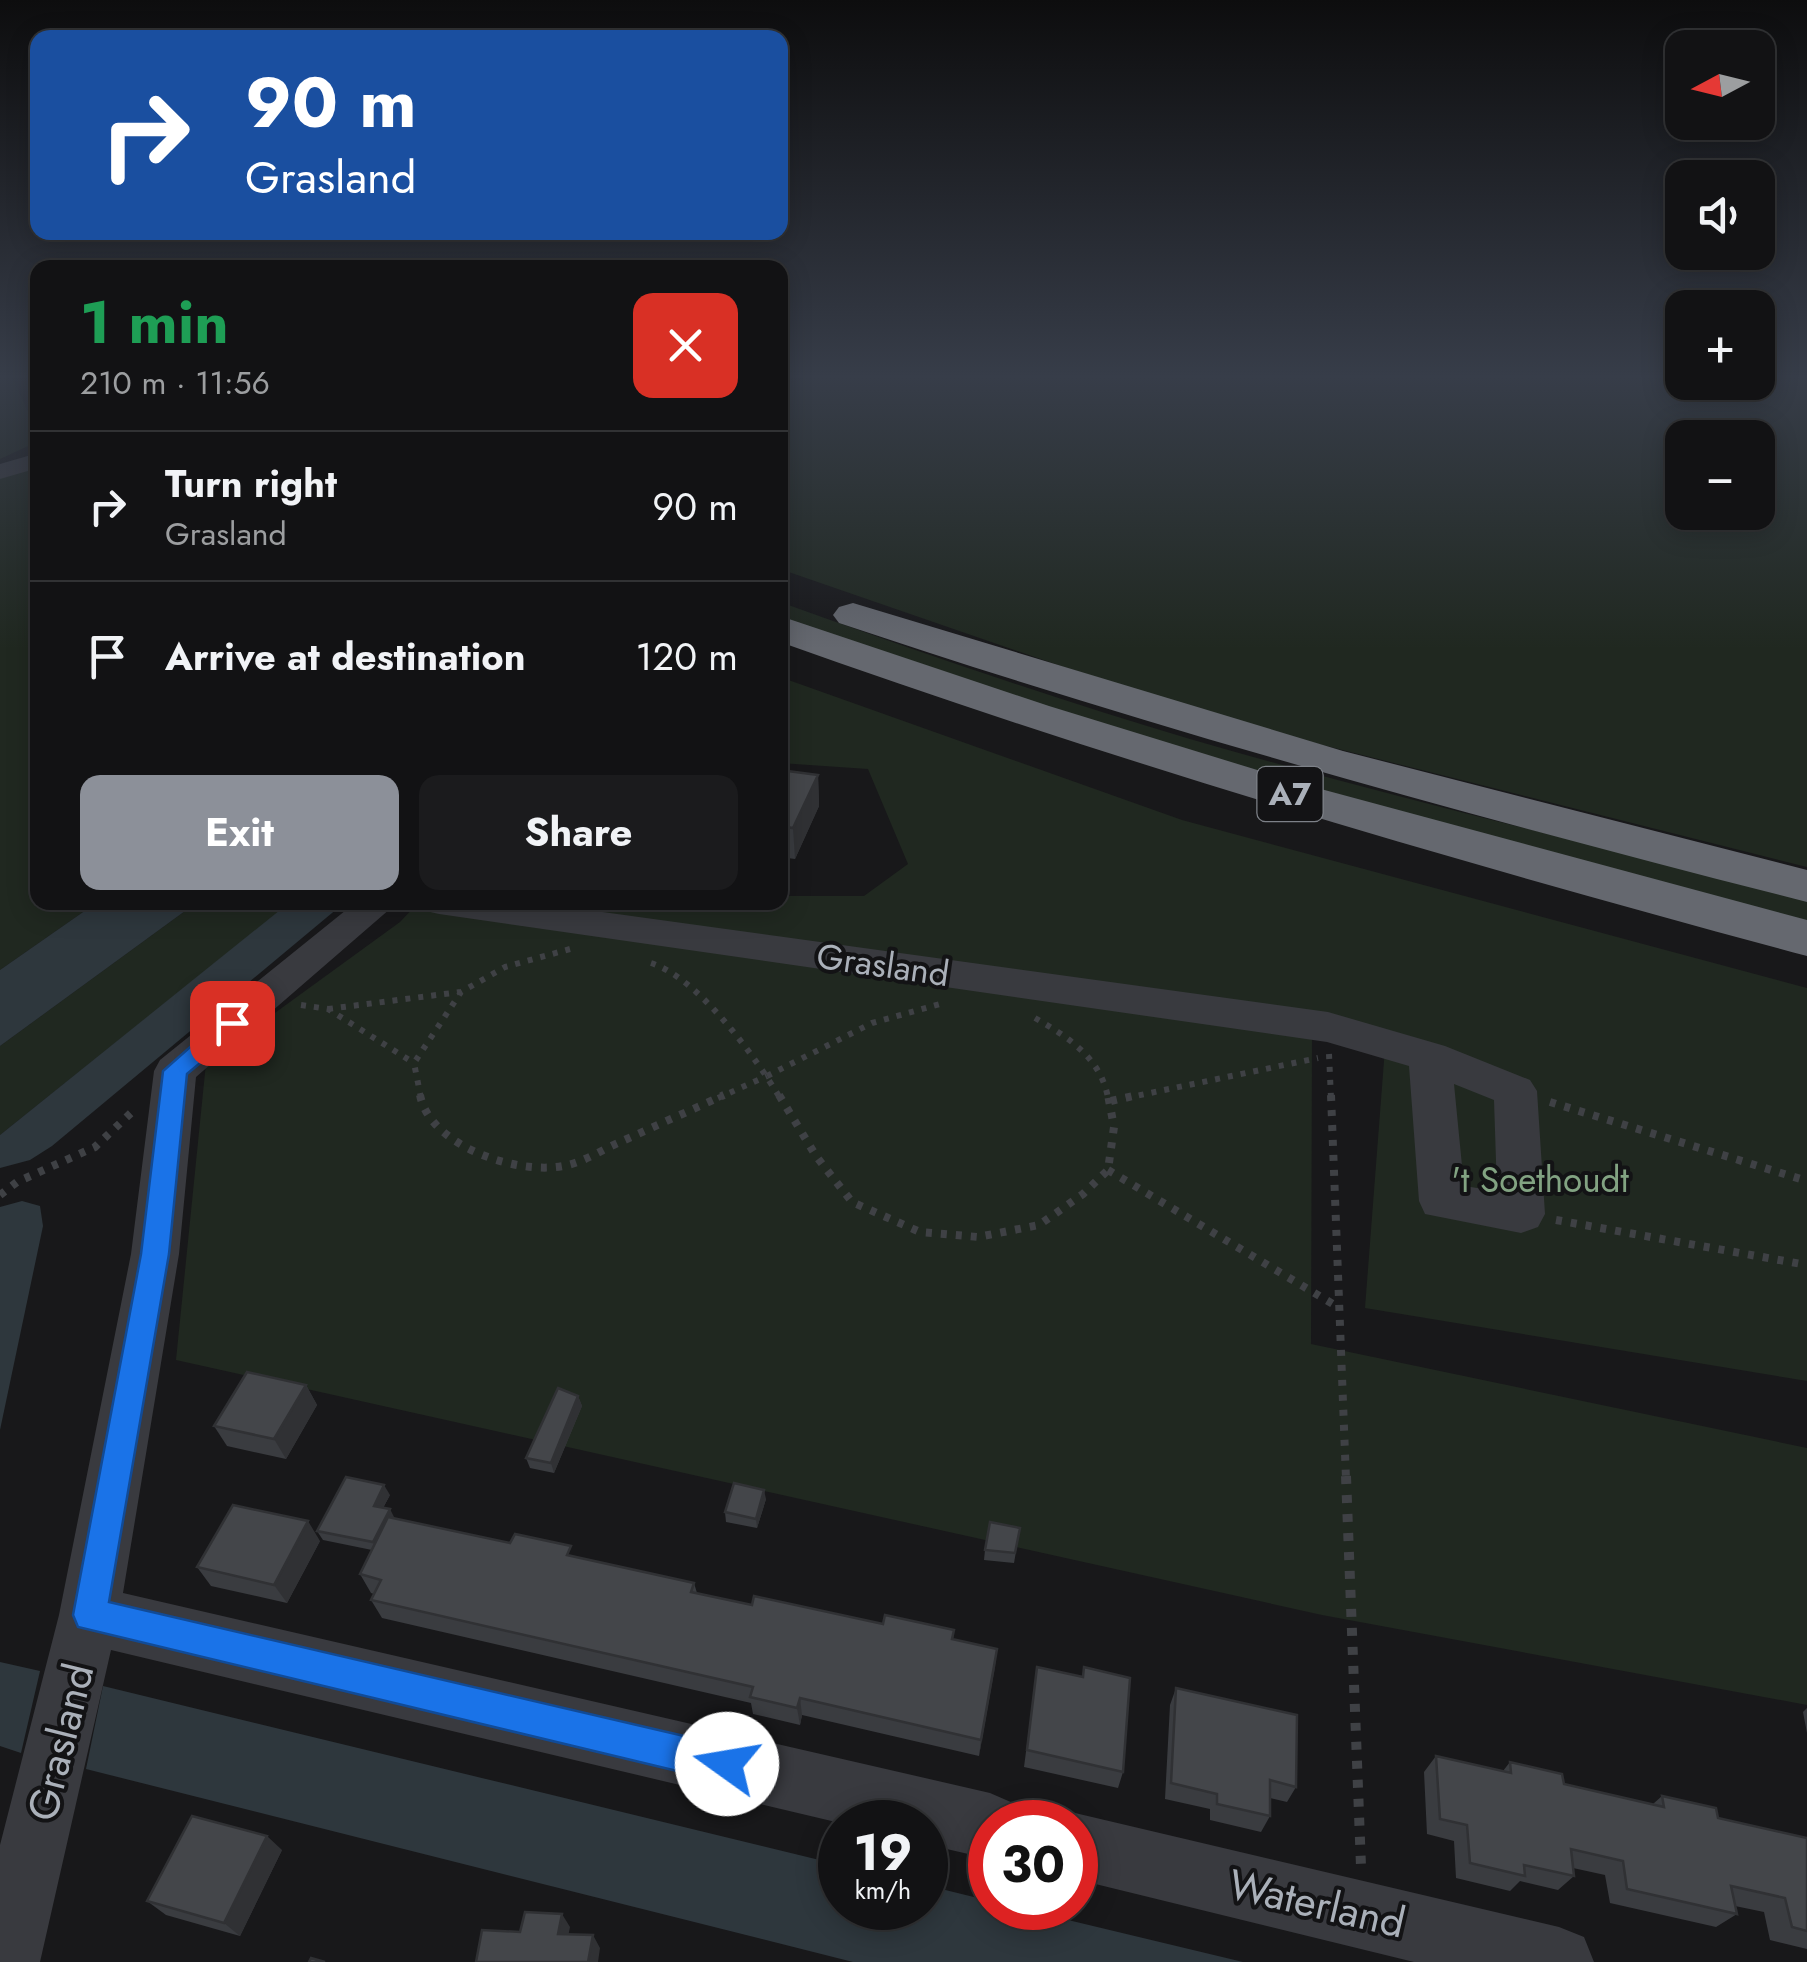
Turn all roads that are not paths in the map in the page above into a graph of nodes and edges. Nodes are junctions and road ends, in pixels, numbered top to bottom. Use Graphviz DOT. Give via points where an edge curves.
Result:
graph roads {
  1 [pos="788,593"];
  2 [pos="788,631"];
  3 [pos="1807,886"];
  4 [pos="370,910"];
  5 [pos="490,910"];
  6 [pos="1807,938"];
  7 [pos="1430,1056"];
  8 [pos="88,1624"];
  9 [pos="968,1821"];
  10 [pos="1098,1851"];
  11 [pos="5,1962"];
  12 [pos="1559,1962"];
  1 -- 3 [label="highway, A7" via="1233,733"];
  2 -- 6 [label="highway, A7" via="954,691 1243,781"];
  4 -- 8 [label="street, Grasland" via="175,1071 155,1254"];
  5 -- 7 [label="street, Grasland"];
  7 -- 7 [label="street, Grasland" via="1442,1201 1521,1214 1516,1091"];
  8 -- 9 [label="street"];
  8 -- 11 [label="street, Grasland"];
  10 -- 12 [label="street, Waterland"];
}
